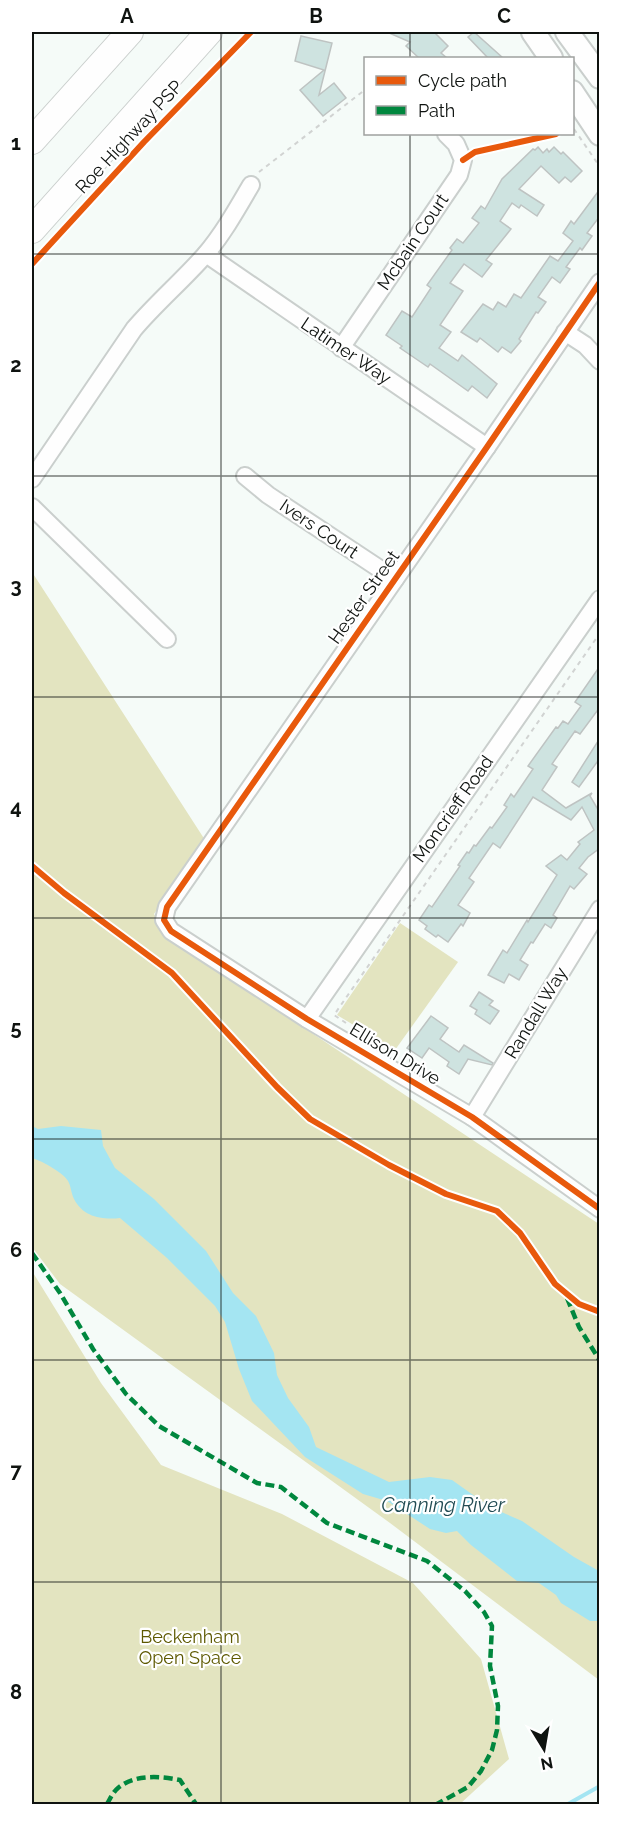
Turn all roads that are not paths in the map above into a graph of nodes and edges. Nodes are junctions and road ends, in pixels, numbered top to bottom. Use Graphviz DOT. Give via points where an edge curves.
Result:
graph roads {
  1 [pos="130,32"];
  2 [pos="209,32"];
  3 [pos="533,32"];
  4 [pos="567,32"];
  5 [pos="550,57"];
  6 [pos="600,77"];
  7 [pos="574,94"];
  8 [pos="600,134"];
  9 [pos="447,135"];
  10 [pos="32,141"];
  11 [pos="251,185"];
  12 [pos="32,230"];
  13 [pos="206,254"];
  14 [pos="600,282"];
  15 [pos="565,332"];
  16 [pos="340,348"];
  17 [pos="600,361"];
  18 [pos="487,447"];
  19 [pos="245,476"];
  20 [pos="32,479"];
  21 [pos="32,507"];
  22 [pos="395,579"];
  23 [pos="600,599"];
  24 [pos="167,639"];
  25 [pos="600,909"];
  26 [pos="171,931"];
  27 [pos="307,1019"];
  28 [pos="472,1117"];
  29 [pos="600,1209"];
  1 -- 10 [label="highway"];
  2 -- 12 [label="highway"];
  3 -- 5 [label="main road"];
  4 -- 6 [label="main road"];
  7 -- 8 [label="main road"];
  9 -- 16 [label="street, Mcbain Court" via="463,160 459,175"];
  11 -- 13 [label="street"];
  13 -- 16 [label="street, Latimer Way"];
  13 -- 20 [label="street" via="134,329"];
  14 -- 15 [label="street, Hester Street"];
  15 -- 17 [label="street"];
  15 -- 18 [label="street, Hester Street"];
  16 -- 18 [label="street, Latimer Way"];
  18 -- 22 [label="street, Hester Street"];
  19 -- 22 [label="street, Ivers Court"];
  21 -- 24 [label="street"];
  22 -- 26 [label="street, Hester Street" via="167,907 164,920"];
  23 -- 27 [label="street, Moncrieff Road"];
  25 -- 28 [label="street, Randall Way"];
  26 -- 27 [label="street, Ellison Drive"];
  27 -- 28 [label="street, Ellison Drive"];
  28 -- 29 [label="street, Ellison Drive"];
}
